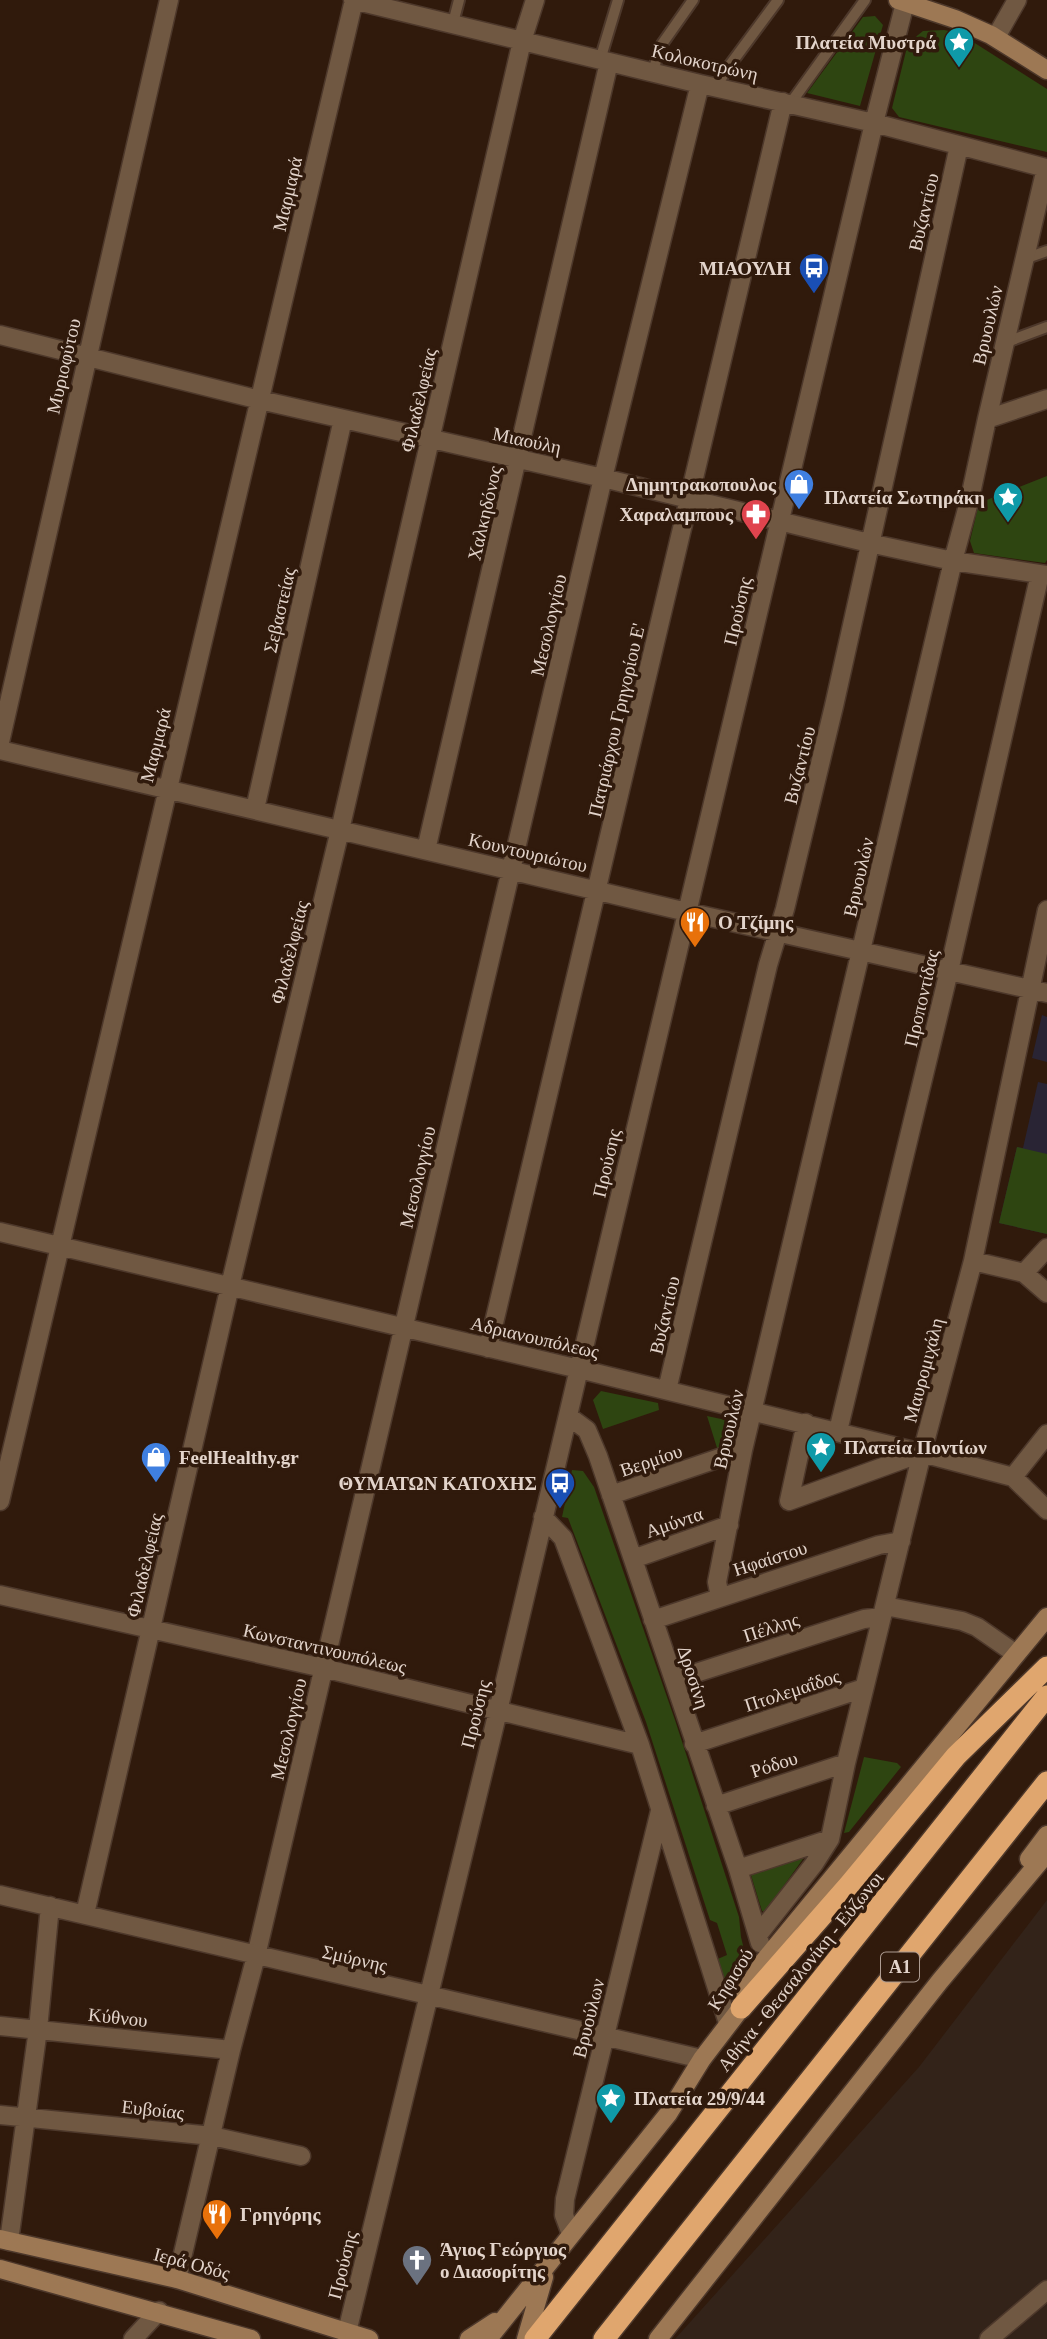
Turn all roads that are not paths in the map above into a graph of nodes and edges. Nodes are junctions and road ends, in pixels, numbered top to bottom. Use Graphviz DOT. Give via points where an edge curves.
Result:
graph roads {
  1 [pos="169,0"];
  2 [pos="354,0"];
  3 [pos="459,0"];
  4 [pos="535,0"];
  5 [pos="618,0"];
  6 [pos="693,0"];
  7 [pos="778,0"];
  8 [pos="865,0"];
  9 [pos="1017,0"];
  10 [pos="902,1"];
  11 [pos="453,23"];
  12 [pos="996,37"];
  13 [pos="522,41"];
  14 [pos="605,61"];
  15 [pos="1047,70"];
  16 [pos="653,72"];
  17 [pos="708,86"];
  18 [pos="787,103"];
  19 [pos="874,124"];
  20 [pos="959,146"];
  21 [pos="1045,174"];
  22 [pos="1047,251"];
  23 [pos="1024,260"];
  24 [pos="1047,327"];
  25 [pos="0,335"];
  26 [pos="1004,343"];
  27 [pos="87,356"];
  28 [pos="1047,399"];
  29 [pos="260,400"];
  30 [pos="343,419"];
  31 [pos="987,419"];
  32 [pos="430,440"];
  33 [pos="518,460"];
  34 [pos="603,478"];
  35 [pos="690,499"];
  36 [pos="780,520"];
  37 [pos="869,543"];
  38 [pos="953,561"];
  39 [pos="1043,575"];
  40 [pos="0,742"];
  41 [pos="0,750"];
  42 [pos="166,789"];
  43 [pos="255,810"];
  44 [pos="340,830"];
  45 [pos="426,850"];
  46 [pos="513,870"];
  47 [pos="598,890"];
  48 [pos="1047,910"];
  49 [pos="687,912"];
  50 [pos="779,931"];
  51 [pos="862,951"];
  52 [pos="949,971"];
  53 [pos="1039,991"];
  54 [pos="0,1232"];
  55 [pos="60,1246"];
  56 [pos="1047,1248"];
  57 [pos="974,1261"];
  58 [pos="1024,1273"];
  59 [pos="230,1286"];
  60 [pos="1047,1293"];
  61 [pos="403,1328"];
  62 [pos="488,1348"];
  63 [pos="579,1369"];
  64 [pos="667,1390"];
  65 [pos="753,1411"];
  66 [pos="568,1416"];
  67 [pos="806,1423"];
  68 [pos="838,1431"];
  69 [pos="1047,1434"];
  70 [pos="743,1450"];
  71 [pos="922,1453"];
  72 [pos="1013,1477"];
  73 [pos="611,1495"];
  74 [pos="0,1501"];
  75 [pos="1047,1510"];
  76 [pos="543,1517"];
  77 [pos="729,1525"];
  78 [pos="901,1541"];
  79 [pos="633,1559"];
  80 [pos="0,1595"];
  81 [pos="720,1597"];
  82 [pos="883,1611"];
  83 [pos="1047,1617"];
  84 [pos="653,1620"];
  85 [pos="151,1630"];
  86 [pos="1016,1654"];
  87 [pos="1047,1667"];
  88 [pos="323,1668"];
  89 [pos="674,1680"];
  90 [pos="864,1688"];
  91 [pos="1047,1696"];
  92 [pos="498,1711"];
  93 [pos="694,1744"];
  94 [pos="640,1745"];
  95 [pos="846,1763"];
  96 [pos="1045,1786"];
  97 [pos="716,1806"];
  98 [pos="660,1811"];
  99 [pos="1047,1835"];
  100 [pos="830,1839"];
  101 [pos="1047,1853"];
  102 [pos="738,1869"];
  103 [pos="0,1895"];
  104 [pos="50,1906"];
  105 [pos="85,1914"];
  106 [pos="758,1935"];
  107 [pos="256,1956"];
  108 [pos="764,1961"];
  109 [pos="940,1981"];
  110 [pos="428,1997"];
  111 [pos="734,2015"];
  112 [pos="0,2026"];
  113 [pos="38,2029"];
  114 [pos="604,2038"];
  115 [pos="231,2050"];
  116 [pos="702,2059"];
  117 [pos="0,2115"];
  118 [pos="25,2118"];
  119 [pos="212,2136"];
  120 [pos="301,2156"];
  121 [pos="572,2234"];
  122 [pos="4,2240"];
  123 [pos="548,2263"];
  124 [pos="0,2269"];
  125 [pos="177,2279"];
  126 [pos="1047,2290"];
  127 [pos="159,2311"];
  128 [pos="510,2312"];
  129 [pos="671,2320"];
  130 [pos="347,2332"];
  131 [pos="133,2339"];
  132 [pos="251,2339"];
  133 [pos="369,2339"];
  134 [pos="470,2339"];
  135 [pos="488,2339"];
  136 [pos="526,2339"];
  137 [pos="535,2339"];
  138 [pos="604,2339"];
  139 [pos="651,2339"];
  140 [pos="658,2339"];
  141 [pos="989,2339"];
  1 -- 27 [label="street, Μυριοφύτου"];
  2 -- 11 [label="street, Κολοκοτρώνη"];
  2 -- 29 [label="street, Μαρμαρά"];
  3 -- 11 [label="lane"];
  4 -- 13 [label="street, Φιλαδελφείας"];
  5 -- 14 [label="lane, Χαλκηδόνος"];
  6 -- 16 [label="lane" via="660,47"];
  7 -- 17 [label="lane, Μεσολογγίου" via="727,69"];
  8 -- 18 [label="lane, Πατριάρχου Γρηγορίου Ε'"];
  9 -- 12 [label="street"];
  10 -- 12 [label="main road"];
  10 -- 19 [label="street, Προύσης"];
  11 -- 13 [label="street, Κολοκοτρώνη"];
  12 -- 15 [label="main road"];
  13 -- 14 [label="street, Κολοκοτρώνη"];
  13 -- 32 [label="street, Φιλαδελφείας"];
  14 -- 16 [label="street, Κολοκοτρώνη"];
  14 -- 33 [label="street, Χαλκηδόνος"];
  16 -- 17 [label="street, Κολοκοτρώνη"];
  17 -- 18 [label="street, Κολοκοτρώνη"];
  17 -- 34 [label="street, Μεσολογγίου"];
  18 -- 19 [label="street, Κολοκοτρώνη"];
  18 -- 35 [label="street, Πατριάρχου Γρηγορίου Ε'"];
  19 -- 20 [label="street, Κολοκοτρώνη"];
  19 -- 36 [label="street, Προύσης"];
  20 -- 21 [label="street, Κολοκοτρώνη"];
  20 -- 37 [label="street, Βυζαντίου"];
  21 -- 23 [label="street, Βρυουλών"];
  22 -- 23 [label="lane"];
  23 -- 26 [label="street, Βρυουλών"];
  24 -- 26 [label="lane"];
  25 -- 27 [label="street, Μιαούλη"];
  26 -- 31 [label="street, Βρυουλών"];
  27 -- 29 [label="street, Μιαούλη"];
  27 -- 40 [label="street, Μυριοφύτου"];
  28 -- 31 [label="street"];
  29 -- 30 [label="street, Μιαούλη"];
  29 -- 42 [label="street, Μαρμαρά"];
  30 -- 32 [label="street, Μιαούλη"];
  30 -- 43 [label="street, Σεβαστείας"];
  31 -- 38 [label="street, Βρυουλών"];
  32 -- 33 [label="street, Μιαούλη"];
  32 -- 44 [label="street, Φιλαδελφείας"];
  33 -- 34 [label="street, Μιαούλη"];
  33 -- 45 [label="street, Χαλκηδόνος"];
  34 -- 35 [label="street, Μιαούλη"];
  34 -- 46 [label="street, Μεσολογγίου"];
  35 -- 36 [label="street, Μιαούλη"];
  35 -- 47 [label="street, Πατριάρχου Γρηγορίου Ε'"];
  36 -- 37 [label="street, Μιαούλη"];
  36 -- 49 [label="street, Προύσης"];
  37 -- 38 [label="street, Μιαούλη"];
  37 -- 50 [label="street, Βυζαντίου"];
  38 -- 39 [label="street, Μιαούλη"];
  38 -- 51 [label="street, Βρυουλών"];
  39 -- 52 [label="street, Προποντίδας"];
  41 -- 42 [label="street, Κουντουριώτου"];
  42 -- 43 [label="street, Κουντουριώτου"];
  42 -- 55 [label="street, Μαρμαρά"];
  43 -- 44 [label="street, Κουντουριώτου"];
  44 -- 45 [label="street, Κουντουριώτου"];
  44 -- 59 [label="street, Φιλαδελφείας"];
  45 -- 46 [label="street, Κουντουριώτου"];
  46 -- 47 [label="street, Κουντουριώτου"];
  46 -- 61 [label="street, Μεσολογγίου"];
  47 -- 49 [label="street, Κουντουριώτου"];
  47 -- 62 [label="street, Πατριάρχου Γρηγορίου Ε'"];
  48 -- 53 [label="street, Μαυρομιχάλη"];
  49 -- 50 [label="street, Κουντουριώτου"];
  49 -- 63 [label="street, Προύσης"];
  50 -- 51 [label="street, Κουντουριώτου"];
  50 -- 64 [label="street, Βυζαντίου"];
  51 -- 52 [label="street, Κουντουριώτου"];
  51 -- 65 [label="street, Βρυουλών"];
  52 -- 53 [label="street, Κουντουριώτου"];
  52 -- 68 [label="street, Προποντίδας"];
  53 -- 57 [label="street, Μαυρομιχάλη"];
  54 -- 55 [label="street, Αδριανουπόλεως"];
  55 -- 59 [label="street, Αδριανουπόλεως"];
  55 -- 74 [label="street, Μαρμαρά"];
  56 -- 58 [label="street"];
  57 -- 58 [label="street"];
  57 -- 71 [label="street, Μαυρομιχάλη"];
  58 -- 60 [label="street"];
  59 -- 61 [label="street, Αδριανουπόλεως"];
  59 -- 85 [label="street, Φιλαδελφείας"];
  61 -- 62 [label="street, Αδριανουπόλεως"];
  61 -- 88 [label="street, Μεσολογγίου"];
  62 -- 63 [label="street, Αδριανουπόλεως"];
  63 -- 64 [label="street, Αδριανουπόλεως"];
  63 -- 66 [label="street, Προύσης"];
  64 -- 65 [label="street, Αδριανουπόλεως"];
  65 -- 67 [label="street, Αδριανουπόλεως"];
  65 -- 70 [label="street, Βρυουλών"];
  66 -- 73 [label="street, Δροσίνη" via="590,1435"];
  66 -- 76 [label="street, Προύσης"];
  67 -- 68 [label="street, Αδριανουπόλεως"];
  67 -- 71 [label="street" via="789,1501"];
  68 -- 71 [label="street, Αδριανουπόλεως"];
  69 -- 72 [label="street"];
  70 -- 73 [label="street, Βερμίου"];
  70 -- 77 [label="street, Βρυουλών"];
  71 -- 72 [label="street, Αδριανουπόλεως"];
  71 -- 78 [label="street, Μαυρομιχάλη"];
  72 -- 75 [label="street, Αδριανουπόλεως"];
  73 -- 79 [label="street, Δροσίνη"];
  76 -- 92 [label="street, Προύσης"];
  76 -- 94 [label="street" via="563,1538"];
  77 -- 79 [label="street, Αμύντα"];
  77 -- 81 [label="street, Βρυουλών" via="718,1582"];
  78 -- 81 [label="street, Ηφαίστου"];
  78 -- 82 [label="street, Μαυρομιχάλη"];
  79 -- 84 [label="street, Δροσίνη"];
  80 -- 85 [label="street, Κωνσταντινουπόλεως"];
  81 -- 84 [label="street, Ηφαίστου"];
  82 -- 86 [label="street" via="962,1621"];
  82 -- 89 [label="street, Πέλλης"];
  82 -- 90 [label="street, Μαυρομιχάλη"];
  83 -- 86 [label="main road, Κηφισού"];
  84 -- 89 [label="street, Δροσίνη"];
  85 -- 88 [label="street, Κωνσταντινουπόλεως"];
  85 -- 105 [label="street, Φιλαδελφείας"];
  86 -- 108 [label="main road, Κηφισού"];
  87 -- 111 [label="highway" via="956,1756"];
  88 -- 92 [label="street, Κωνσταντινουπόλεως"];
  88 -- 107 [label="street, Μεσολογγίου"];
  89 -- 93 [label="street, Δροσίνη"];
  90 -- 93 [label="street, Πτολεμαΐδος"];
  90 -- 95 [label="street, Μαυρομιχάλη"];
  91 -- 137 [label="highway, Αθήνα - Θεσσαλονίκη - Εύζωνοι"];
  92 -- 94 [label="street, Κωνσταντινουπόλεως"];
  92 -- 110 [label="street, Προύσης"];
  93 -- 97 [label="street, Δροσίνη"];
  94 -- 98 [label="street"];
  95 -- 97 [label="street, Ρόδου"];
  95 -- 100 [label="street, Μαυρομιχάλη"];
  96 -- 138 [label="highway, Α1"];
  97 -- 102 [label="street, Δροσίνη"];
  98 -- 111 [label="street"];
  98 -- 114 [label="street, Βρυούλων"];
  99 -- 109 [label="main road"];
  100 -- 102 [label="street"];
  100 -- 106 [label="street, Μαυρομιχάλη"];
  101 -- 109 [label="main road"];
  102 -- 106 [label="street, Δροσίνη"];
  103 -- 104 [label="street, Σμύρνης"];
  104 -- 105 [label="street, Σμύρνης"];
  104 -- 113 [label="street"];
  105 -- 107 [label="street, Σμύρνης"];
  106 -- 108 [label="street, Δροσίνη"];
  107 -- 110 [label="street, Σμύρνης"];
  107 -- 115 [label="street, Μεσολογγίου"];
  108 -- 111 [label="main road, Κηφισού"];
  109 -- 129 [label="main road"];
  110 -- 114 [label="street, Σμύρνης"];
  110 -- 130 [label="street, Προύσης"];
  111 -- 116 [label="main road, Κηφισού"];
  112 -- 113 [label="street, Κύθνου"];
  113 -- 115 [label="street, Κύθνου"];
  113 -- 118 [label="street"];
  114 -- 116 [label="street, Σμύρνης"];
  114 -- 121 [label="street, Βρυούλων" via="565,2199 564,2215"];
  115 -- 119 [label="street, Μεσολογγίου"];
  116 -- 121 [label="main road, Κηφισού" via="667,2114"];
  117 -- 118 [label="street, Ευβοίας"];
  118 -- 119 [label="street, Ευβοίας"];
  118 -- 122 [label="street"];
  119 -- 120 [label="street, Ευβοίας"];
  119 -- 125 [label="street, Μεσολογγίου"];
  121 -- 123 [label="main road, Κηφισού"];
  122 -- 125 [label="main road, Ιερά Οδός"];
  123 -- 128 [label="main road, Κηφισού"];
  123 -- 136 [label="main road"];
  124 -- 127 [label="main road"];
  125 -- 130 [label="main road, Ιερά Οδός"];
  126 -- 141 [label="street"];
  127 -- 131 [label="street"];
  127 -- 132 [label="main road"];
  128 -- 134 [label="main road"];
  128 -- 135 [label="main road, Κηφισού"];
  129 -- 139 [label="main road"];
  129 -- 140 [label="main road"];
  130 -- 133 [label="main road, Ιερά Οδός"];
}
